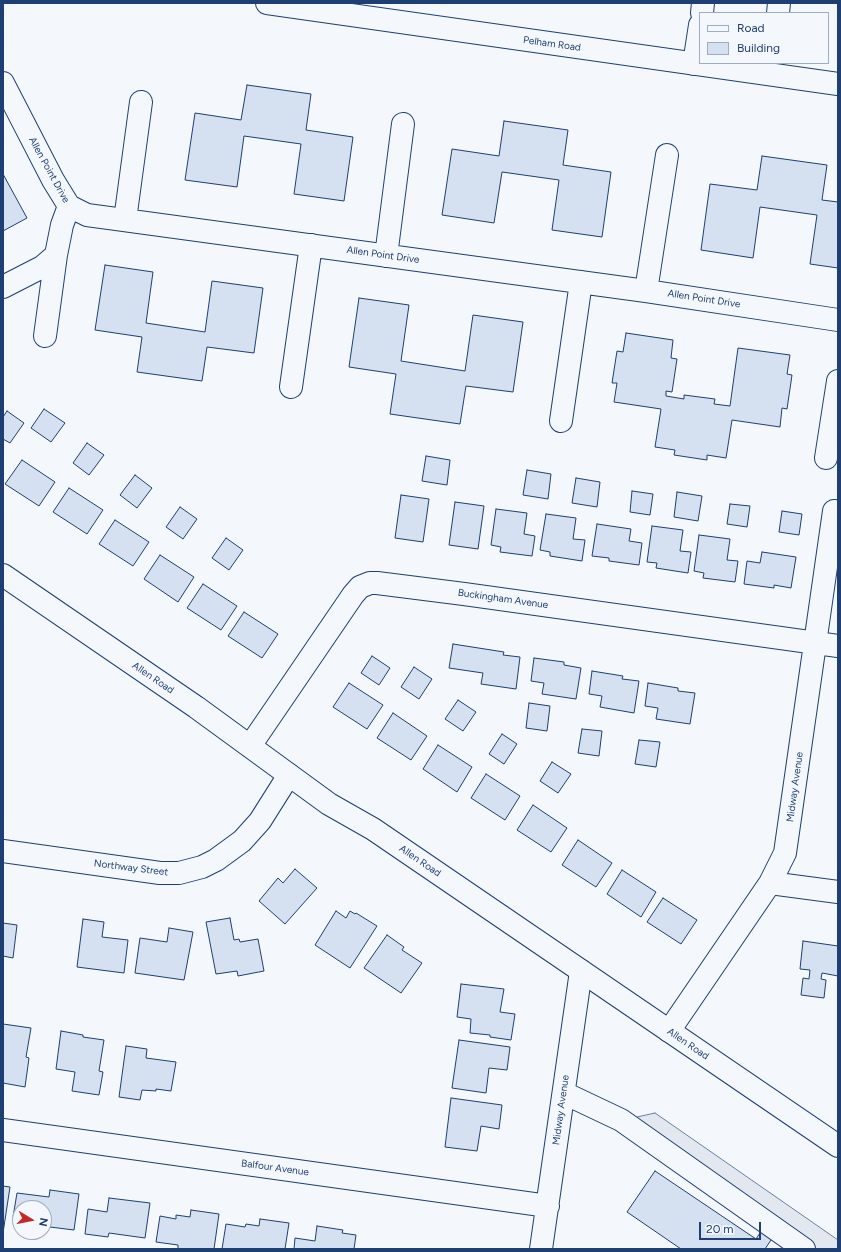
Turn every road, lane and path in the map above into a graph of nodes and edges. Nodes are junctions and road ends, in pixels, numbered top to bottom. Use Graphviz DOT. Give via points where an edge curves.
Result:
graph roads {
  1 [pos="267,3"];
  2 [pos="270,3"];
  3 [pos="699,32"];
  4 [pos="694,64"];
  5 [pos="770,69"];
  6 [pos="3,83"];
  7 [pos="838,84"];
  8 [pos="141,102"];
  9 [pos="403,124"];
  10 [pos="667,155"];
  11 [pos="69,206"];
  12 [pos="125,220"];
  13 [pos="311,245"];
  14 [pos="56,255"];
  15 [pos="386,256"];
  16 [pos="581,282"];
  17 [pos="3,287"];
  18 [pos="646,290"];
  19 [pos="838,320"];
  20 [pos="45,336"];
  21 [pos="838,381"];
  22 [pos="291,387"];
  23 [pos="561,421"];
  24 [pos="826,458"];
  25 [pos="834,511"];
  26 [pos="3,575"];
  27 [pos="816,642"];
  28 [pos="838,646"];
  29 [pos="250,746"];
  30 [pos="289,775"];
  31 [pos="3,851"];
  32 [pos="770,882"];
  33 [pos="838,892"];
  34 [pos="581,971"];
  35 [pos="669,1031"];
  36 [pos="564,1093"];
  37 [pos="3,1130"];
  38 [pos="838,1146"];
  39 [pos="548,1206"];
  40 [pos="541,1249"];
  41 [pos="804,1249"];
  1 -- 2 [label="street, Pelham Road"];
  2 -- 4 [label="street, Pelham Road"];
  3 -- 4 [label="street"];
  4 -- 5 [label="street, Pelham Road"];
  5 -- 7 [label="street, Pelham Road"];
  6 -- 11 [label="street, Allen Point Drive"];
  8 -- 12 [label="street"];
  9 -- 15 [label="street"];
  10 -- 18 [label="street"];
  11 -- 12 [label="street, Allen Point Drive" via="87,215"];
  11 -- 14 [label="street"];
  12 -- 13 [label="street, Allen Point Drive"];
  13 -- 15 [label="street, Allen Point Drive"];
  13 -- 22 [label="street"];
  14 -- 17 [label="street" via="42,267"];
  14 -- 20 [label="street"];
  15 -- 16 [label="street, Allen Point Drive"];
  16 -- 18 [label="street, Allen Point Drive"];
  16 -- 23 [label="street"];
  18 -- 19 [label="street, Allen Point Drive"];
  21 -- 24 [label="street"];
  25 -- 27 [label="street, Midway Avenue"];
  26 -- 29 [label="street, Allen Road"];
  27 -- 28 [label="street, Buckingham Avenue"];
  27 -- 29 [label="street, Buckingham Avenue" via="464,594 370,584 360,587 353,595"];
  27 -- 32 [label="street, Midway Avenue" via="785,853"];
  29 -- 30 [label="street, Allen Road"];
  30 -- 31 [label="street, Northway Street" via="260,821 230,852 216,860 179,873 160,873"];
  30 -- 34 [label="street, Allen Road"];
  32 -- 33 [label="street"];
  32 -- 35 [label="street, Midway Avenue"];
  34 -- 35 [label="street, Allen Road"];
  34 -- 36 [label="street, Midway Avenue"];
  35 -- 38 [label="street, Allen Road"];
  36 -- 39 [label="street, Midway Avenue"];
  36 -- 41 [label="street" via="621,1120"];
  37 -- 39 [label="street, Balfour Avenue"];
  39 -- 40 [label="street, Midway Avenue"];
}
